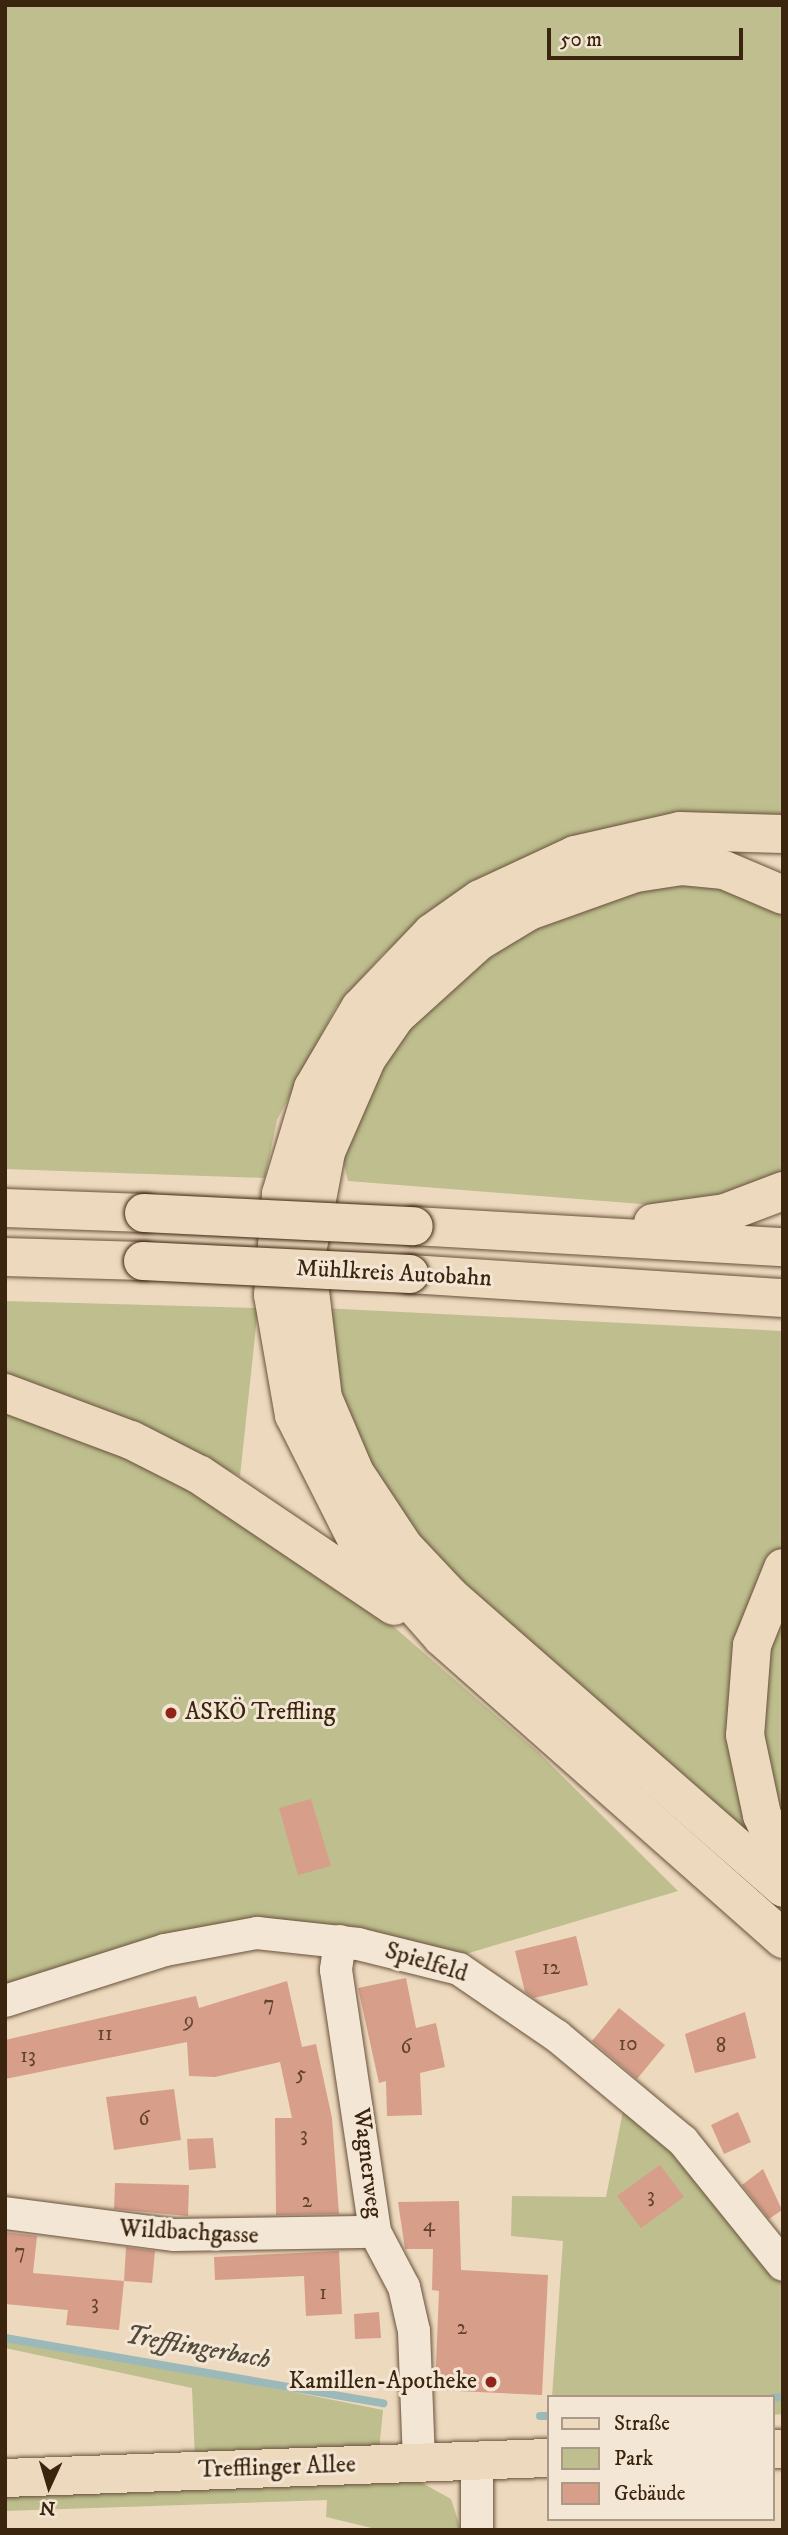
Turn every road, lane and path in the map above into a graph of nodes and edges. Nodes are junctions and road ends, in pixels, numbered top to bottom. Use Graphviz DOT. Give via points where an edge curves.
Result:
graph roads {
  1 [pos="783,834"];
  2 [pos="783,895"];
  3 [pos="783,1191"];
  4 [pos="5,1208"];
  5 [pos="593,1235"];
  6 [pos="783,1247"];
  7 [pos="5,1257"];
  8 [pos="783,1298"];
  9 [pos="5,1392"];
  10 [pos="783,1569"];
  11 [pos="442,1637"];
  12 [pos="783,1862"];
  13 [pos="783,1888"];
  14 [pos="783,1939"];
  15 [pos="340,1941"];
  16 [pos="5,2001"];
  17 [pos="5,2213"];
  18 [pos="375,2232"];
  19 [pos="783,2265"];
  20 [pos="546,2459"];
  21 [pos="477,2461"];
  22 [pos="419,2463"];
  23 [pos="5,2478"];
  24 [pos="477,2530"];
  1 -- 11 [label="main road" via="736,829 633,839 575,855 480,899 393,970 360,1008 313,1088 281,1194 274,1249 284,1374 294,1415 334,1503 358,1542"];
  2 -- 13 [label="main road" via="724,870 682,866 635,873 529,911 479,941 396,1016 367,1058 326,1152 306,1258 324,1398 355,1473 404,1547 450,1596"];
  3 -- 5 [label="main road" via="725,1213"];
  4 -- 5 [label="main road, Mühlkreis Autobahn, bridge"];
  5 -- 6 [label="main road, Mühlkreis Autobahn"];
  7 -- 8 [label="main road, Mühlkreis Autobahn, bridge" via="410,1273"];
  9 -- 11 [label="main road" via="131,1440 228,1491"];
  10 -- 12 [label="main road" via="752,1645 745,1735 762,1815"];
  11 -- 14 [label="main road"];
  15 -- 16 [label="street, Spielfeld" via="257,1933 208,1940"];
  15 -- 18 [label="street, Wagnerweg" via="336,1970"];
  15 -- 19 [label="street, Spielfeld" via="459,1969 510,2001 683,2141"];
  17 -- 18 [label="street, Wildbachgasse" via="175,2235"];
  18 -- 22 [label="street, Wagnerweg" via="410,2312"];
  20 -- 21 [label="main road, Trefflinger Allee"];
  21 -- 22 [label="main road, Trefflinger Allee"];
  21 -- 24 [label="street"];
  22 -- 23 [label="main road, Trefflinger Allee"];
}
